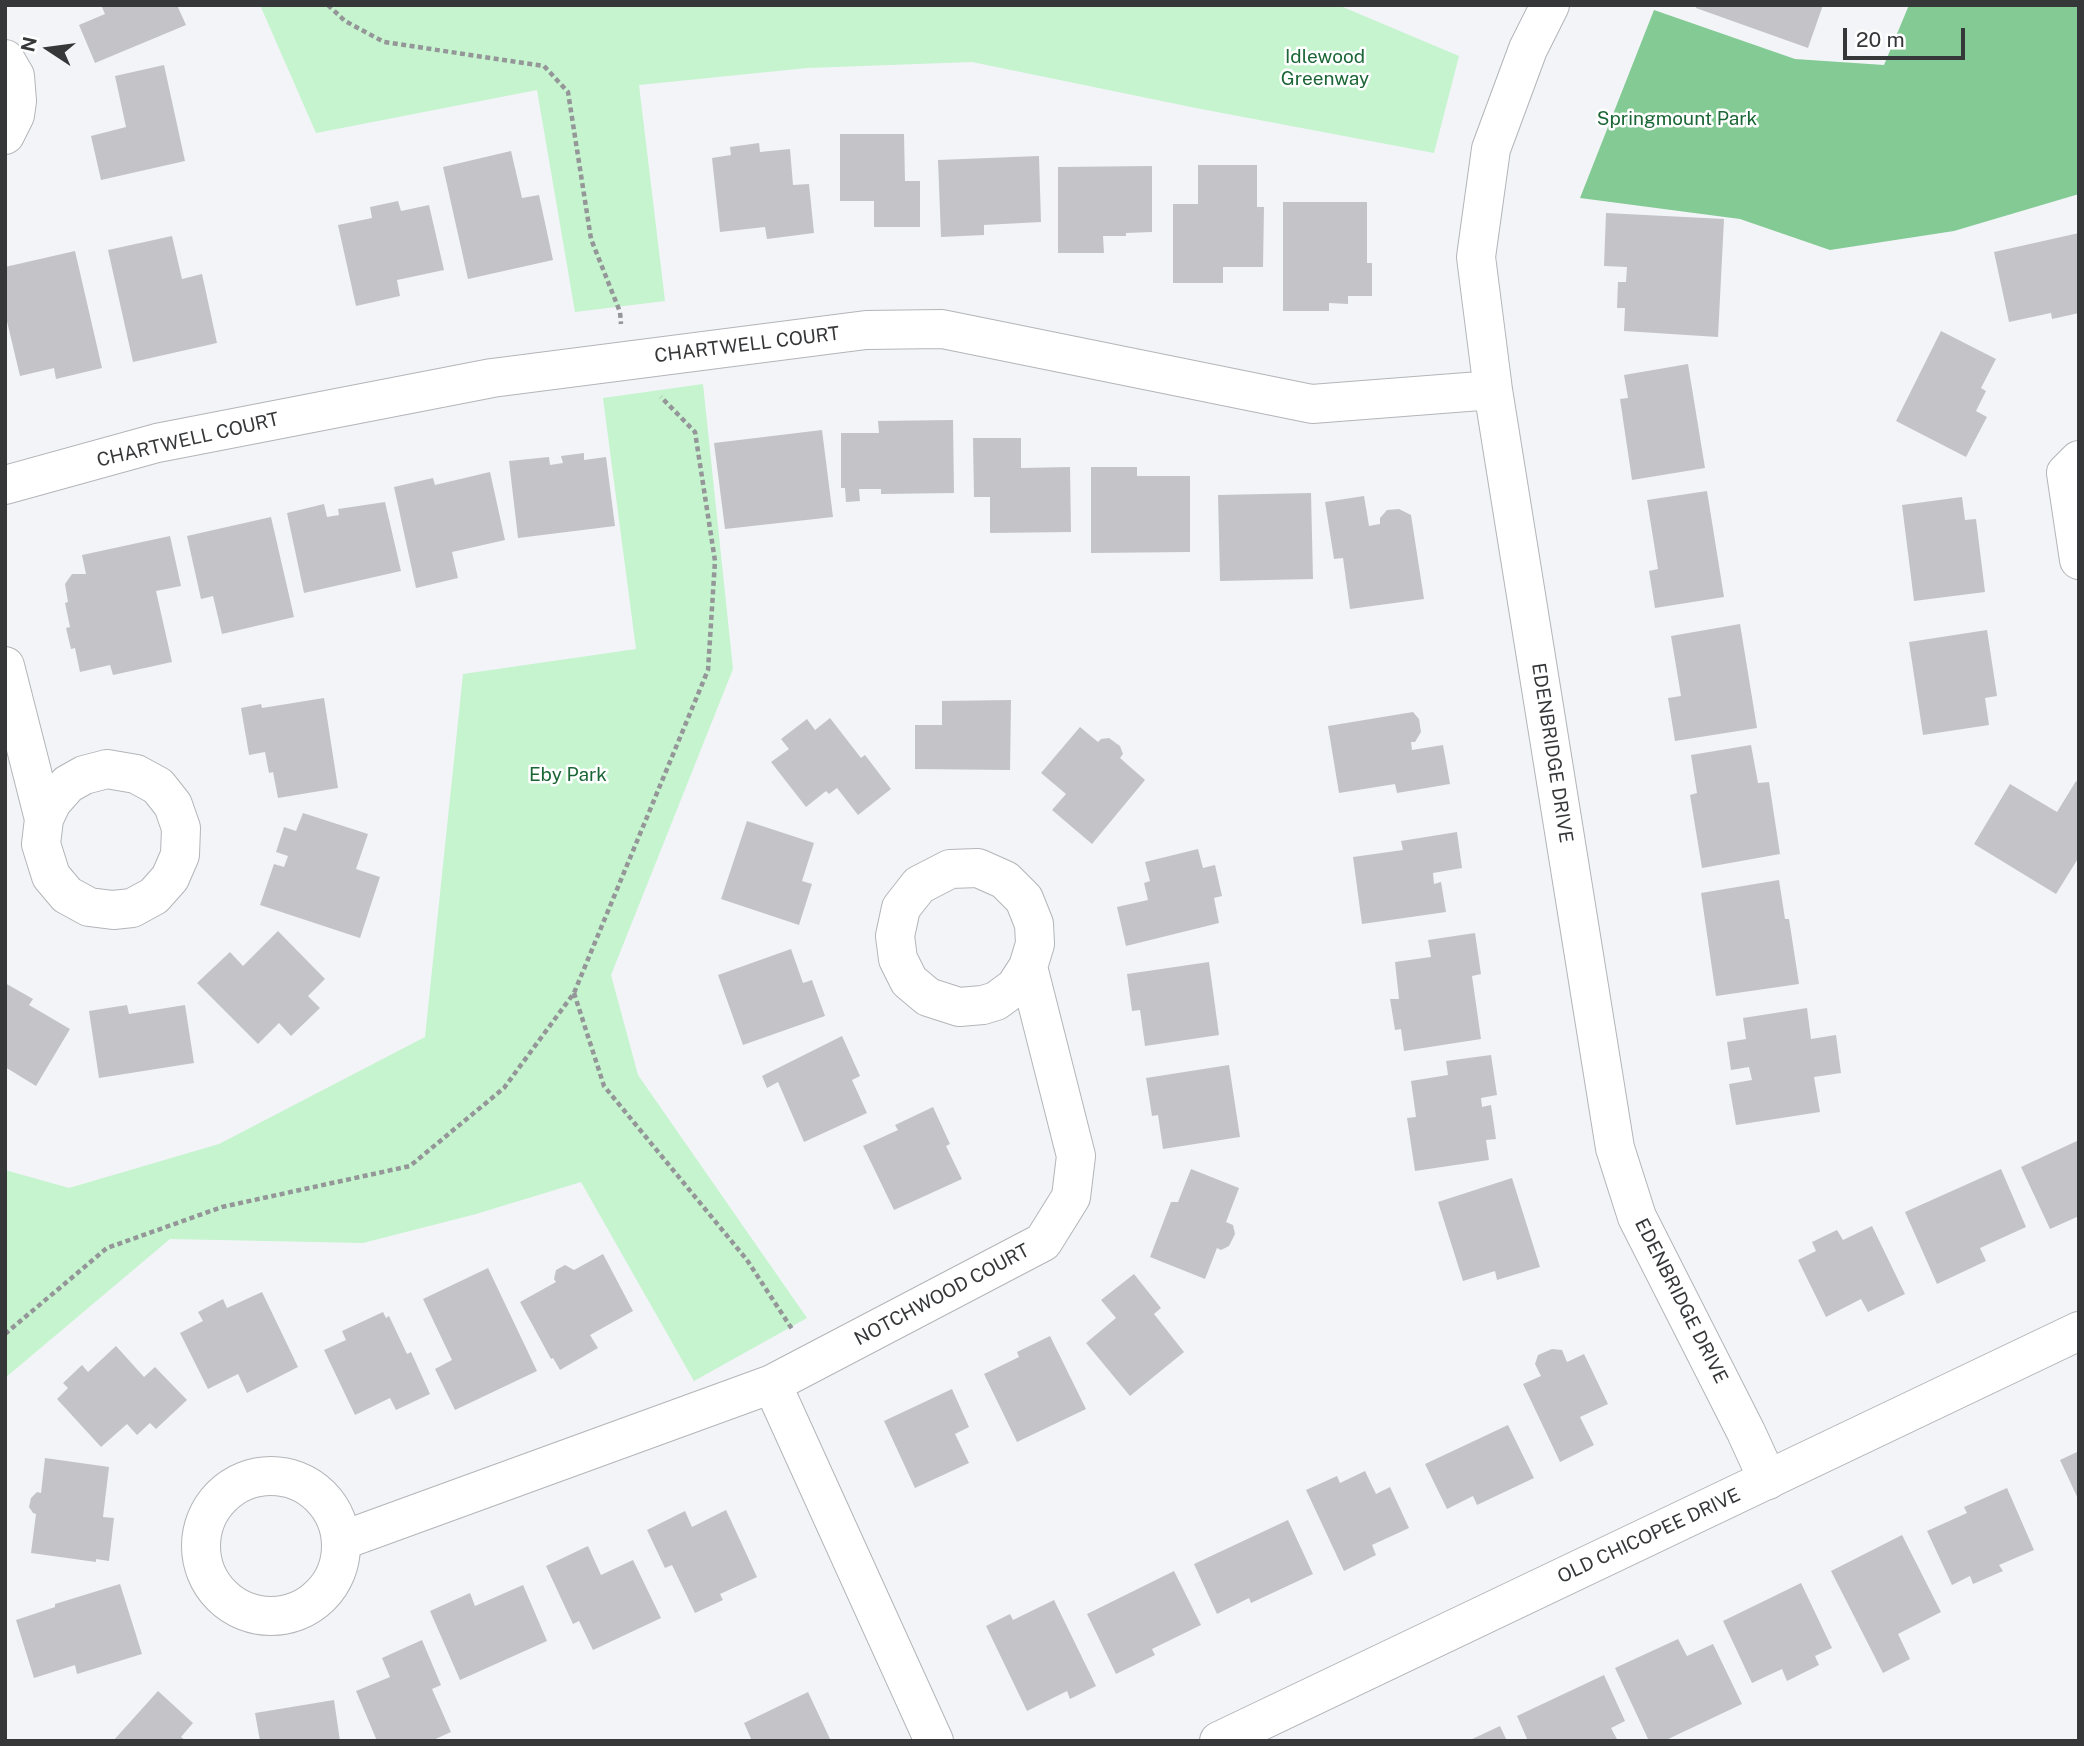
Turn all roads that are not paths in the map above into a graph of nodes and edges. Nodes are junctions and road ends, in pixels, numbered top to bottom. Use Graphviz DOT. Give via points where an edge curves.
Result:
graph roads {
  1 [pos="1550,5"];
  2 [pos="5,59"];
  3 [pos="5,135"];
  4 [pos="1493,390"];
  5 [pos="2079,460"];
  6 [pos="5,485"];
  7 [pos="2079,560"];
  8 [pos="5,666"];
  9 [pos="44,819"];
  10 [pos="1028,967"];
  11 [pos="2079,1331"];
  12 [pos="772,1384"];
  13 [pos="1768,1480"];
  14 [pos="341,1541"];
  15 [pos="934,1741"];
  16 [pos="1219,1741"];
  1 -- 4 [label="street, EDENBRIDGE DRIVE" via="1528,49 1491,149 1476,257"];
  2 -- 3 [label="street" via="15,76 17,102"];
  4 -- 6 [label="street, CHARTWELL COURT" via="1312,404 942,329 866,330 492,378 157,443"];
  4 -- 13 [label="street, EDENBRIDGE DRIVE" via="1615,1148 1637,1217"];
  5 -- 7 [label="street" via="2066,473"];
  8 -- 9 [label="street"];
  10 -- 12 [label="street, NOTCHWOOD COURT" via="1076,1156 1071,1197 1043,1242"];
  11 -- 13 [label="street, OLD CHICOPEE DRIVE"];
  12 -- 14 [label="street, NOTCHWOOD COURT"];
  12 -- 15 [label="street"];
  13 -- 16 [label="street, OLD CHICOPEE DRIVE"];
}
